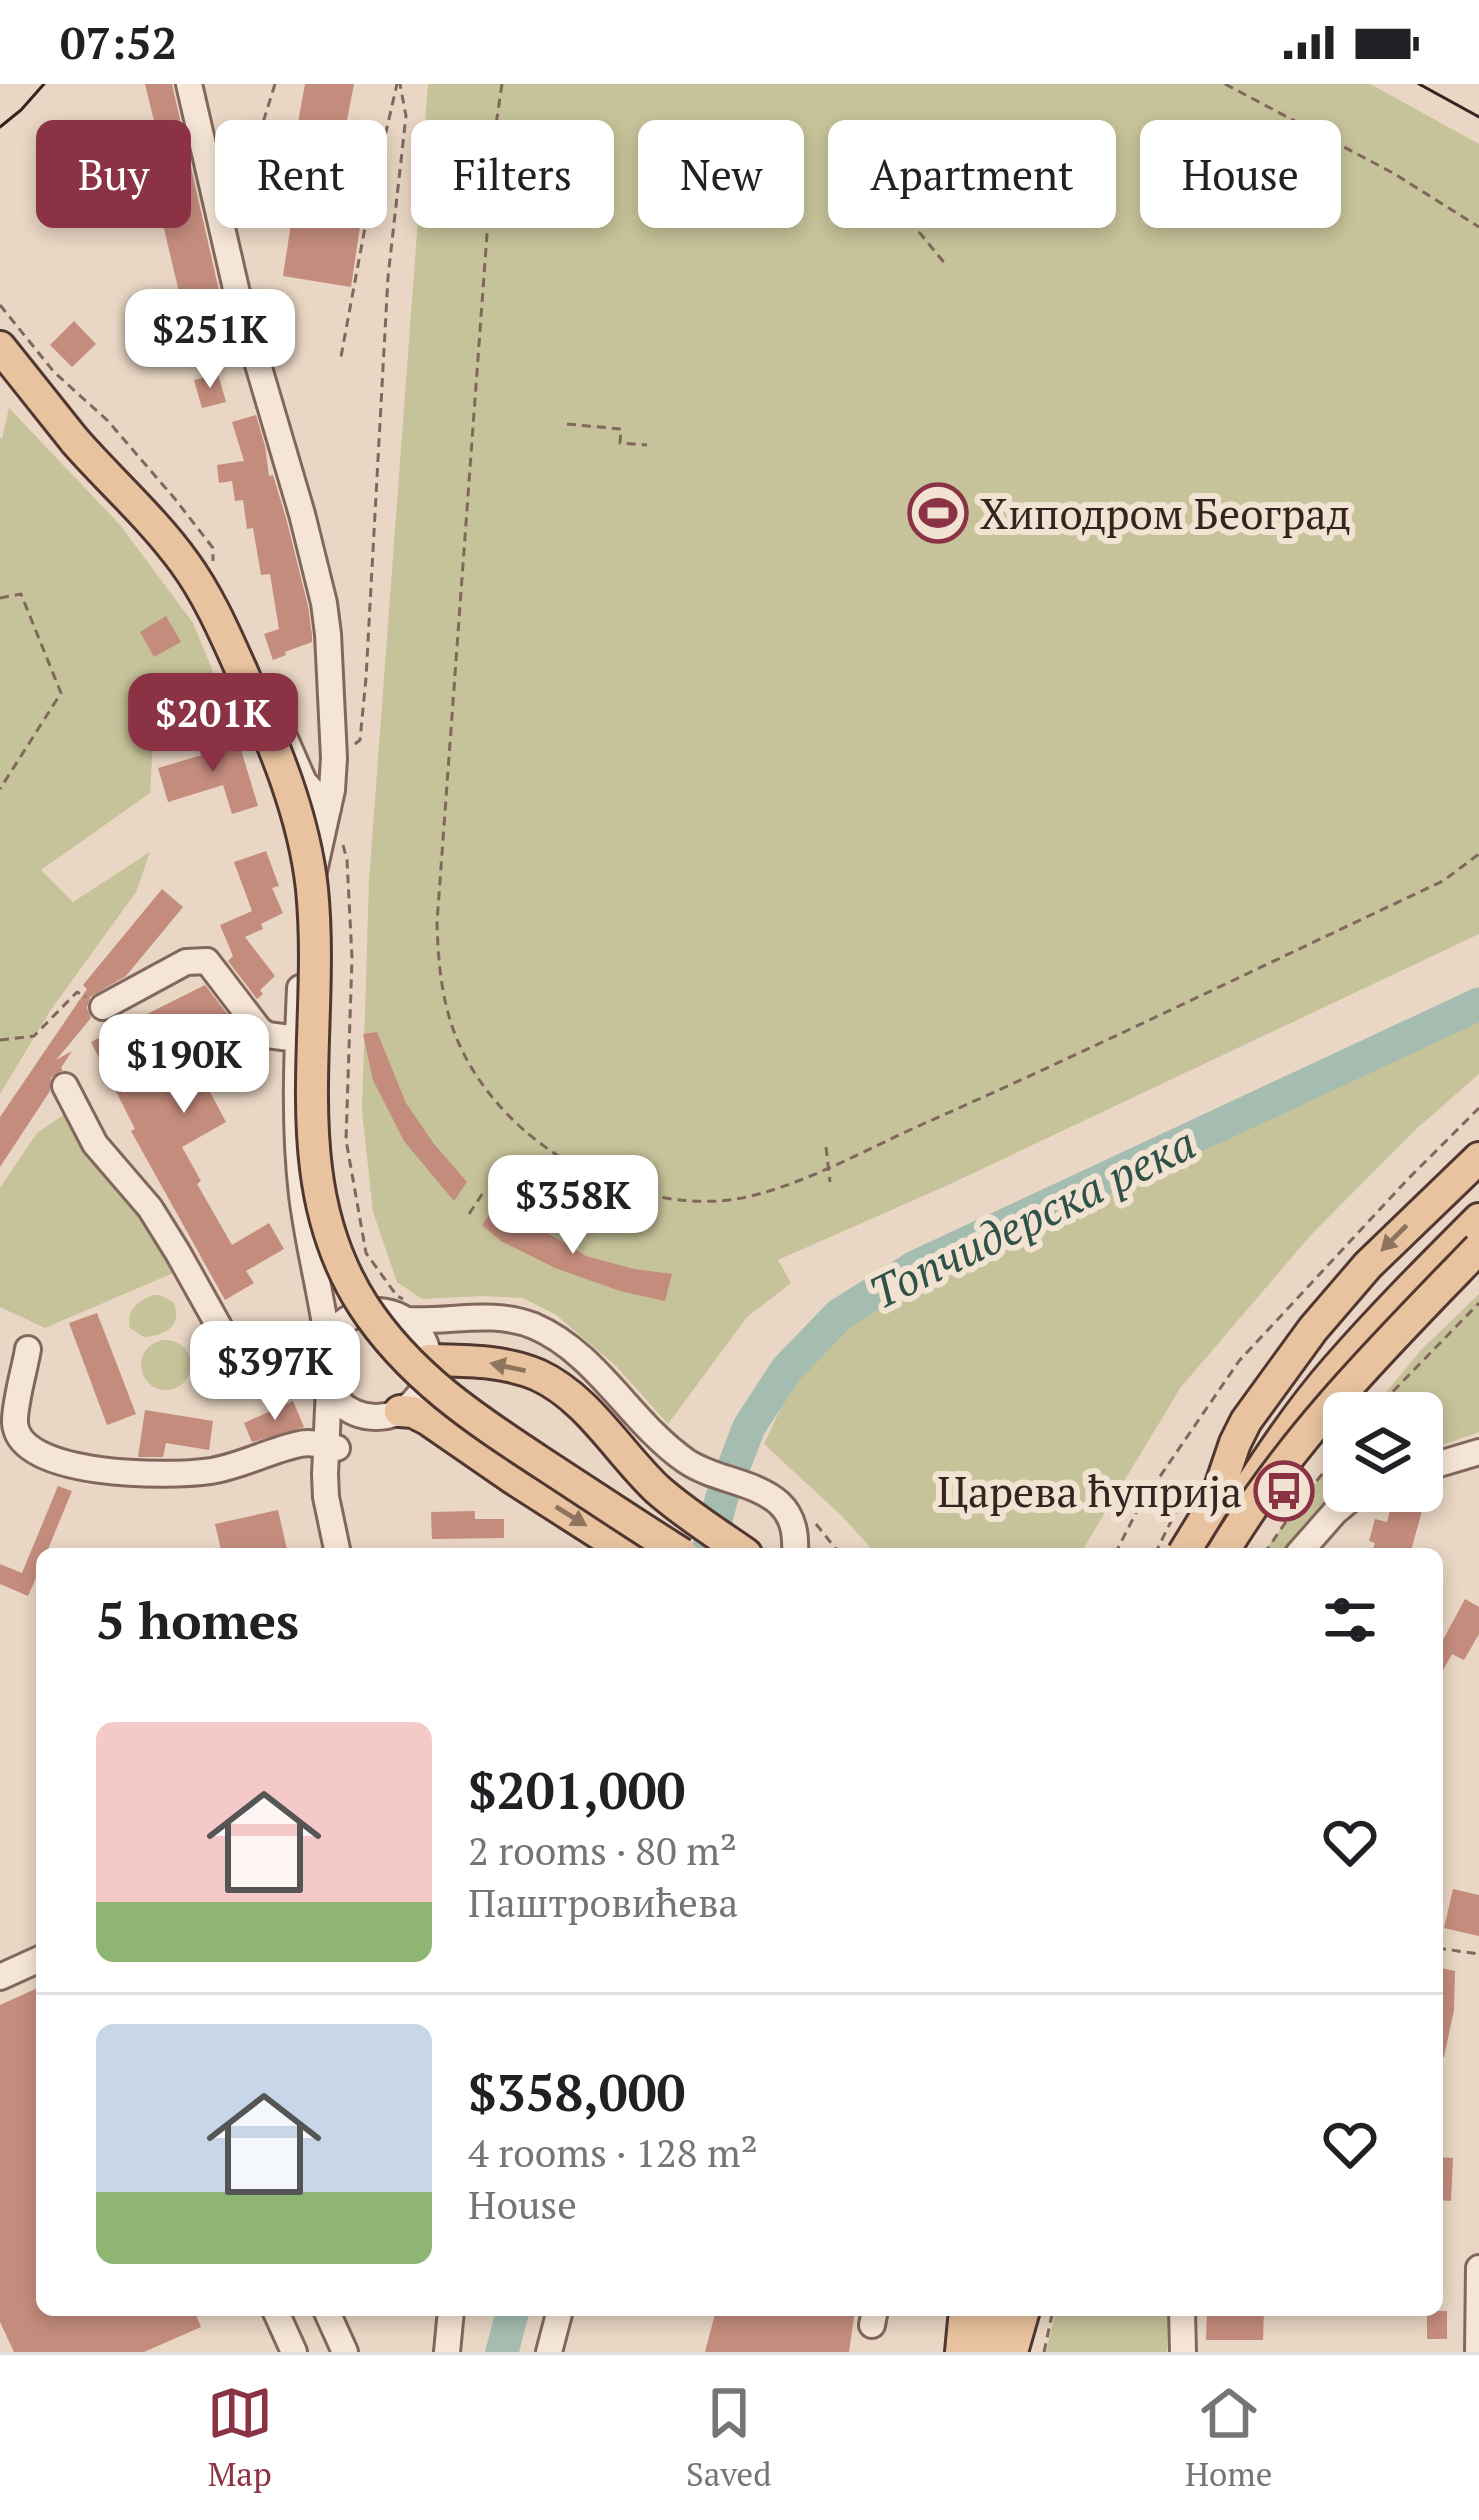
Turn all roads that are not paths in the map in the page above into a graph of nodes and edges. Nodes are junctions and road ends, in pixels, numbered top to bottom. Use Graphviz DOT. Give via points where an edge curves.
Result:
graph roads {
  1 [pos="189,84"];
  2 [pos="0,346"];
  3 [pos="213,580"];
  4 [pos="328,808"];
  5 [pos="103,1007"];
  6 [pos="298,1039"];
  7 [pos="64,1086"];
  8 [pos="1479,1158"];
  9 [pos="1479,1202"];
  10 [pos="1479,1219"];
  11 [pos="308,1233"];
  12 [pos="1479,1248"];
  13 [pos="408,1311"];
  14 [pos="372,1312"];
  15 [pos="458,1318"];
  16 [pos="28,1349"];
  17 [pos="326,1349"];
  18 [pos="427,1352"];
  19 [pos="329,1388"];
  20 [pos="386,1414"];
  21 [pos="1479,1452"];
  22 [pos="329,1454"];
  23 [pos="1443,1463"];
  24 [pos="1215,1502"];
  25 [pos="1335,1512"];
  26 [pos="337,1548"];
  27 [pos="622,1548"];
  28 [pos="673,1548"];
  29 [pos="737,1548"];
  30 [pos="795,1548"];
  31 [pos="1207,1548"];
  32 [pos="1209,1548"];
  33 [pos="1210,1548"];
  34 [pos="1310,1548"];
  35 [pos="36,1961"];
  36 [pos="0,1977"];
  37 [pos="1479,2268"];
  38 [pos="278,2316"];
  39 [pos="329,2316"];
  40 [pos="451,2316"];
  41 [pos="558,2316"];
  42 [pos="965,2316"];
  43 [pos="993,2316"];
  44 [pos="1022,2316"];
  45 [pos="1182,2316"];
  46 [pos="294,2352"];
  47 [pos="345,2352"];
  48 [pos="448,2352"];
  49 [pos="549,2352"];
  50 [pos="962,2352"];
  51 [pos="987,2352"];
  52 [pos="1012,2352"];
  53 [pos="1183,2352"];
  54 [pos="1478,2352"];
  1 -- 4 [label="street" via="237,293 324,603 334,758"];
  2 -- 28 [label="main road, bridge" via="202,590 296,810 314,914 314,1162 327,1229 352,1286 381,1332 446,1397"];
  3 -- 4 [label="street" via="304,782"];
  4 -- 6 [label="street" via="308,900"];
  5 -- 6 [label="street" via="186,962 207,961 259,1029"];
  6 -- 11 [label="street"];
  7 -- 17 [label="street" via="95,1144 150,1208 236,1355 261,1361"];
  8 -- 24 [label="main road, one-way" via="1313,1329 1246,1421"];
  9 -- 24 [label="main road" via="1346,1338"];
  10 -- 32 [label="main road" via="1334,1371"];
  11 -- 14 [label="street" via="325,1276"];
  11 -- 17 [label="street"];
  12 -- 33 [label="main road, bridge" via="1315,1422"];
  13 -- 14 [label="street"];
  13 -- 15 [label="street"];
  13 -- 18 [label="street"];
  14 -- 17 [label="street" via="346,1321"];
  15 -- 18 [label="street"];
  15 -- 30 [label="street" via="504,1318 551,1335 670,1449 707,1474 772,1498 794,1527"];
  16 -- 22 [label="street" via="15,1424 22,1442 53,1461 188,1473 303,1443"];
  17 -- 19 [label="street"];
  18 -- 20 [label="street" via="421,1392"];
  29 -- 18 [label="main road, one-way" via="656,1488 554,1384 511,1366"];
  19 -- 20 [label="street" via="347,1408"];
  19 -- 22 [label="street"];
  20 -- 22 [label="street"];
  20 -- 27 [label="main road, one-way" via="427,1419"];
  21 -- 23 [label="street"];
  22 -- 26 [label="street" via="326,1497"];
  24 -- 31 [label="main road, bridge"];
  25 -- 34 [label="street"];
  35 -- 36 [label="street"];
  37 -- 54 [label="street"];
  38 -- 46 [label="street"];
  39 -- 47 [label="street"];
  40 -- 48 [label="street"];
  41 -- 49 [label="street"];
  42 -- 50 [label="main road"];
  43 -- 51 [label="main road"];
  44 -- 52 [label="main road"];
  45 -- 53 [label="street"];
}
